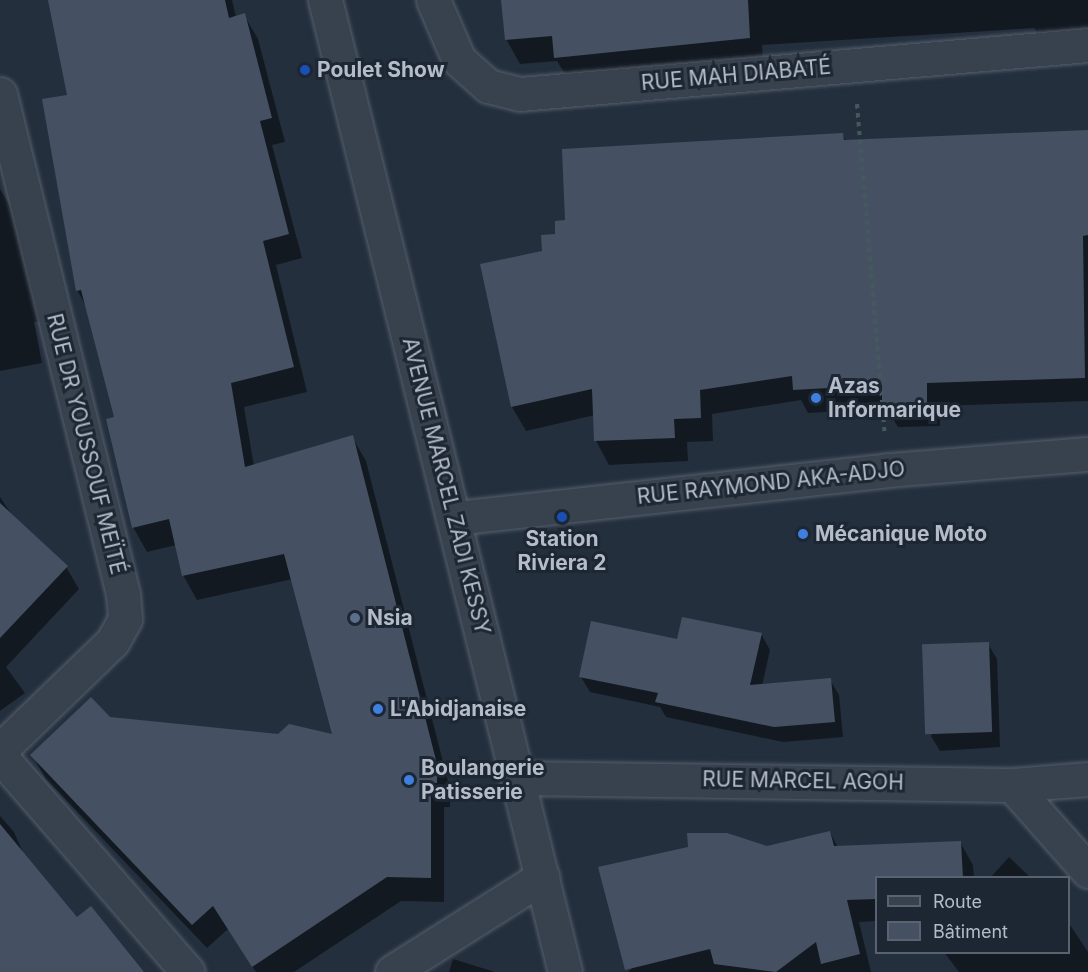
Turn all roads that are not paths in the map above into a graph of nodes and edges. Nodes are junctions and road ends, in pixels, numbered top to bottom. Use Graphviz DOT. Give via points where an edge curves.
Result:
graph roads {
  1 [pos="325,0"];
  2 [pos="433,0"];
  3 [pos="1088,45"];
  4 [pos="0,94"];
  5 [pos="1088,454"];
  6 [pos="455,518"];
  7 [pos="0,750"];
  8 [pos="0,756"];
  9 [pos="519,778"];
  10 [pos="1088,779"];
  11 [pos="1012,784"];
  12 [pos="1088,871"];
  13 [pos="542,877"];
  14 [pos="188,972"];
  15 [pos="392,972"];
  16 [pos="565,972"];
  1 -- 6 [label="street, AVENUE MARCEL ZADI KESSY"];
  2 -- 3 [label="street, RUE MAH DIABATÉ" via="459,60 488,86 520,94"];
  4 -- 7 [label="street, RUE DR YOUSSOUF MEÏTÉ" via="123,594 124,619 112,642"];
  5 -- 6 [label="street, RUE RAYMOND AKA-ADJO" via="888,470"];
  6 -- 9 [label="street, AVENUE MARCEL ZADI KESSY"];
  8 -- 14 [label="street"];
  9 -- 11 [label="street, RUE MARCEL AGOH"];
  9 -- 13 [label="street, AVENUE MARCEL ZADI KESSY"];
  10 -- 11 [label="street, RUE MARCEL AGOH"];
  11 -- 12 [label="street"];
  13 -- 15 [label="street"];
  13 -- 16 [label="street, AVENUE MARCEL ZADI KESSY"];
}
